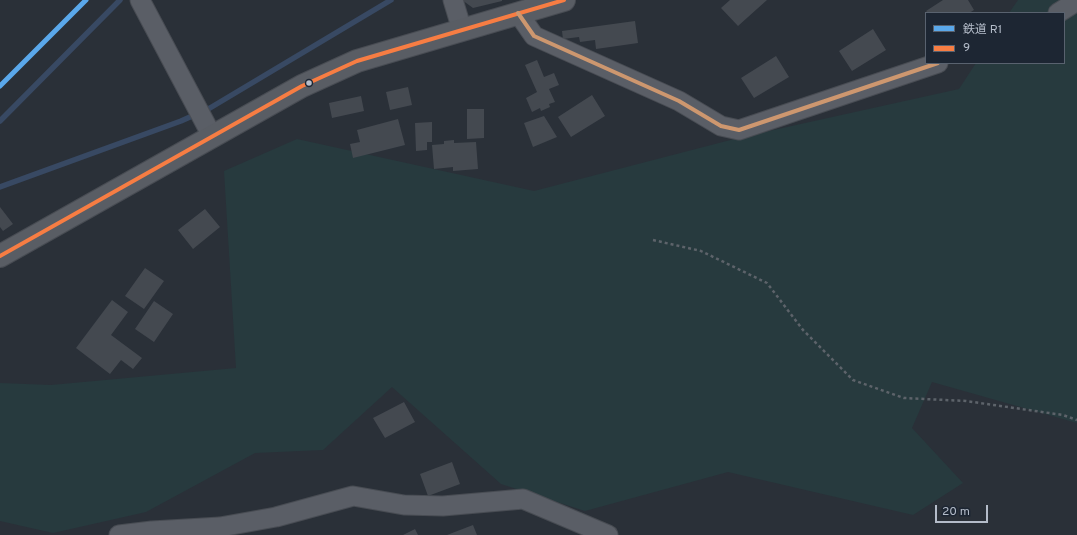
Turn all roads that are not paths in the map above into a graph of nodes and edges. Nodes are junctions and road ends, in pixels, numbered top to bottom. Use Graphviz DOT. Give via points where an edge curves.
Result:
graph roads {
  1 [pos="140,0"];
  2 [pos="453,0"];
  3 [pos="564,0"];
  4 [pos="1077,1"];
  5 [pos="1060,12"];
  6 [pos="518,13"];
  7 [pos="462,30"];
  8 [pos="935,64"];
  9 [pos="212,136"];
  10 [pos="0,256"];
  11 [pos="197,532"];
  12 [pos="119,535"];
  13 [pos="608,535"];
  1 -- 9 [label="street"];
  2 -- 7 [label="street"];
  3 -- 6 [label="main road"];
  4 -- 5 [label="street"];
  6 -- 7 [label="main road"];
  6 -- 8 [label="street" via="534,36 679,101 722,126 739,130"];
  7 -- 9 [label="main road" via="357,61 302,86"];
  9 -- 10 [label="main road"];
  11 -- 12 [label="street" via="152,530"];
  11 -- 13 [label="street" via="276,517 353,496 404,505 443,506 523,499"];
}
